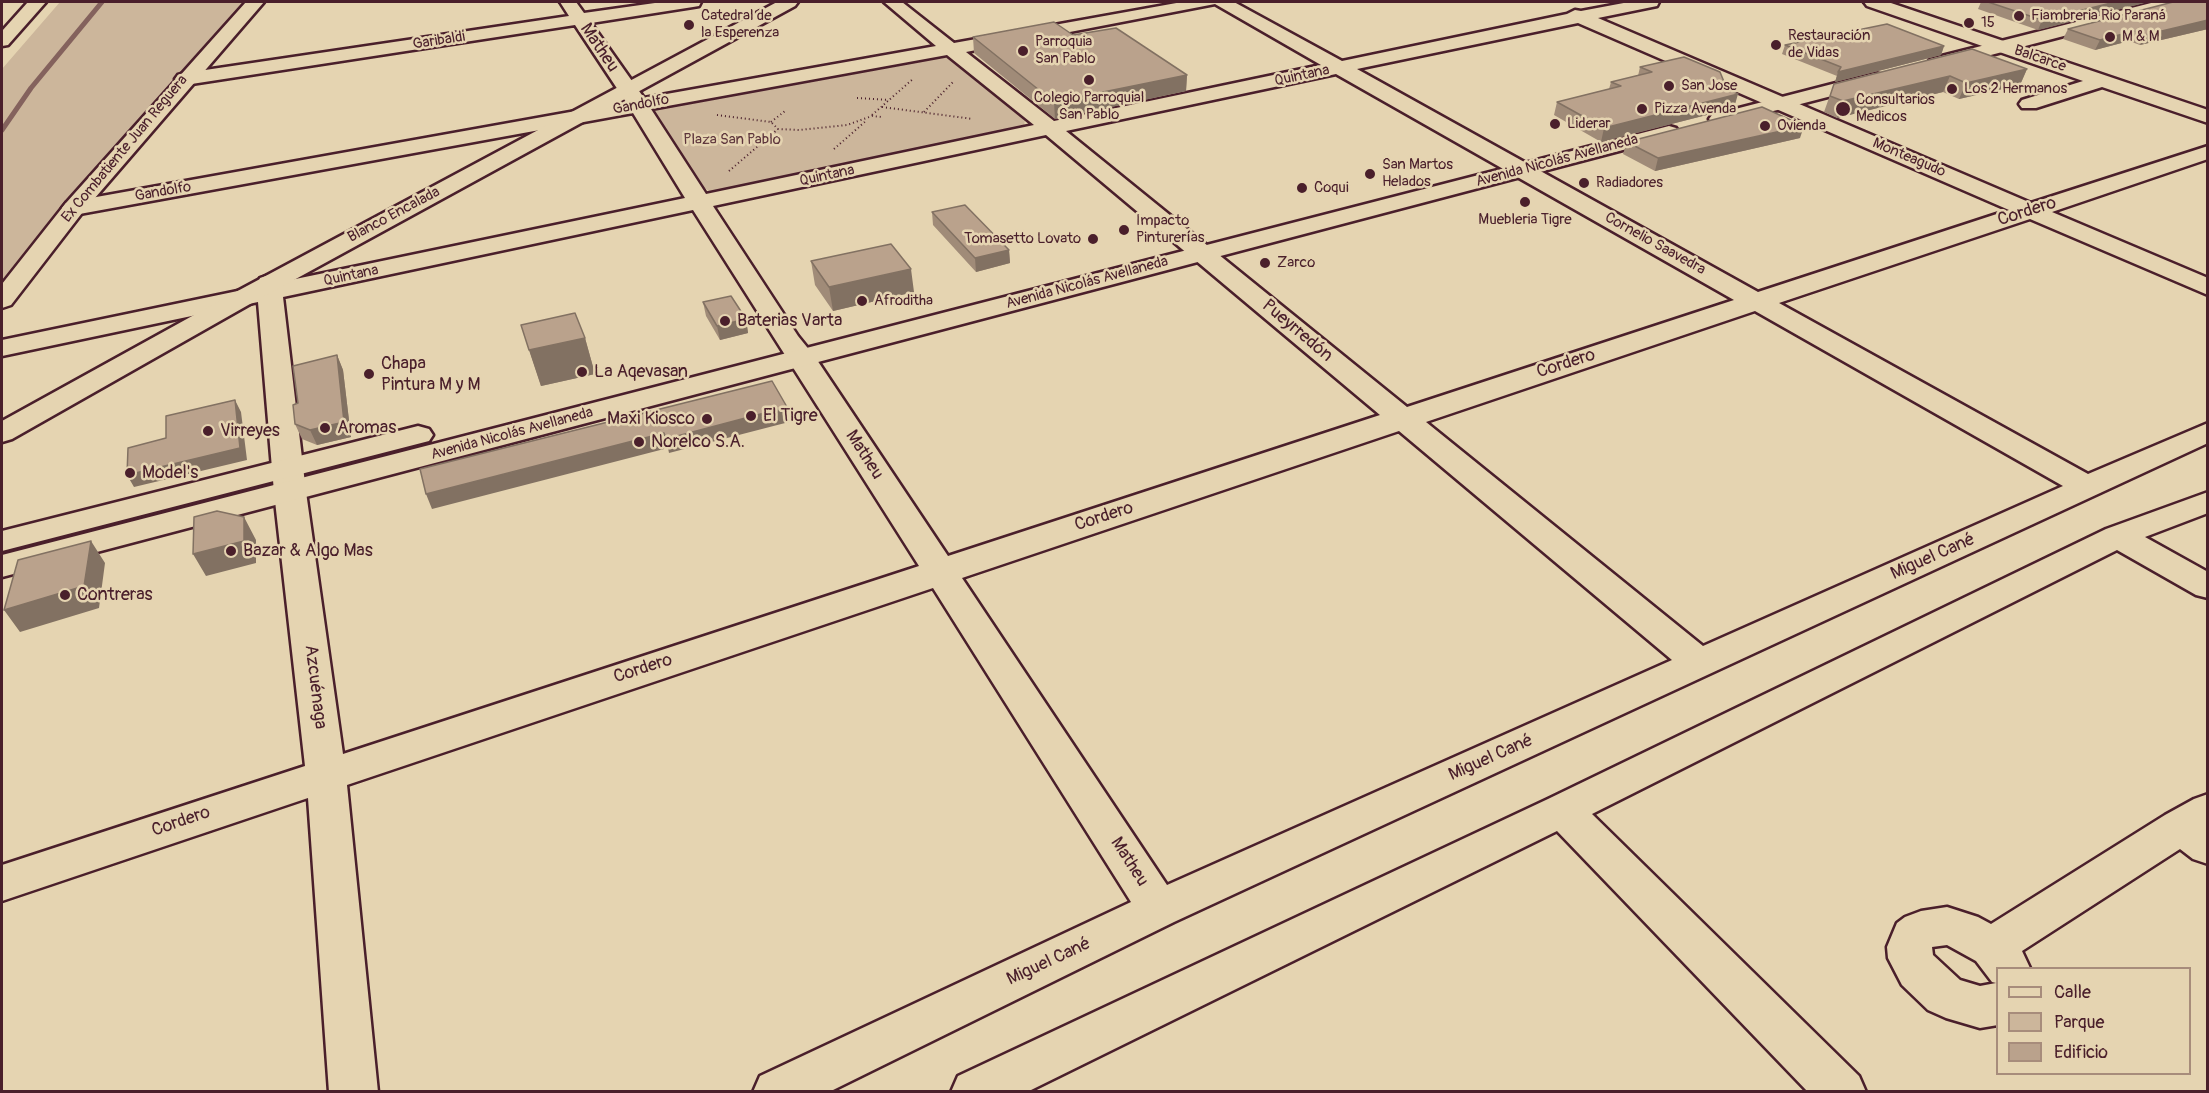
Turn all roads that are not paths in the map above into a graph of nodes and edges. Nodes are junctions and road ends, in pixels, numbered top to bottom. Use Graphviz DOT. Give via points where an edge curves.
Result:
graph roads {
  1 [pos="37,2"];
  2 [pos="43,2"];
  3 [pos="255,2"];
  4 [pos="568,2"];
  5 [pos="693,2"];
  6 [pos="789,2"];
  7 [pos="892,2"];
  8 [pos="1208,2"];
  9 [pos="1222,2"];
  10 [pos="1651,2"];
  11 [pos="1873,2"];
  12 [pos="2115,2"];
  13 [pos="2172,2"];
  14 [pos="1554,5"];
  15 [pos="1580,17"];
  16 [pos="580,19"];
  17 [pos="19,22"];
  18 [pos="1977,37"];
  19 [pos="2,41"];
  20 [pos="2002,46"];
  21 [pos="948,48"];
  22 [pos="1901,64"];
  23 [pos="1340,68"];
  24 [pos="185,79"];
  25 [pos="2102,81"];
  26 [pos="1756,92"];
  27 [pos="632,97"];
  28 [pos="1781,103"];
  29 [pos="2029,104"];
  30 [pos="1698,107"];
  31 [pos="1675,113"];
  32 [pos="2208,117"];
  33 [pos="575,118"];
  34 [pos="1051,129"];
  35 [pos="2208,152"];
  36 [pos="1501,158"];
  37 [pos="1523,170"];
  38 [pos="699,200"];
  39 [pos="74,208"];
  40 [pos="2031,211"];
  41 [pos="1193,245"];
  42 [pos="2208,287"];
  43 [pos="270,288"];
  44 [pos="241,298"];
  45 [pos="2,300"];
  46 [pos="1756,301"];
  47 [pos="2,348"];
  48 [pos="794,349"];
  49 [pos="1402,418"];
  50 [pos="2208,432"];
  51 [pos="2,433"];
  52 [pos="289,480"];
  53 [pos="2088,487"];
  54 [pos="2208,502"];
  55 [pos="2118,536"];
  56 [pos="2,541"];
  57 [pos="2,566"];
  58 [pos="940,571"];
  59 [pos="2208,587"];
  60 [pos="1699,663"];
  61 [pos="326,773"];
  62 [pos="1562,810"];
  63 [pos="2198,828"];
  64 [pos="2,883"];
  65 [pos="1159,909"];
  66 [pos="2000,958"];
  67 [pos="1996,1004"];
  68 [pos="354,1092"];
  69 [pos="777,1092"];
  70 [pos="975,1092"];
  71 [pos="1842,1092"];
  1 -- 17 [label="main road"];
  2 -- 17 [label="main road"];
  3 -- 24 [label="main road, Ex Combatiente Juan Reguera"];
  4 -- 16 [label="main road, Matheu"];
  5 -- 16 [label="main road, Garibaldi"];
  6 -- 27 [label="main road, Blanco Encalada"];
  7 -- 21 [label="main road, Pueyrredón"];
  8 -- 21 [label="main road, Gandolfo"];
  9 -- 23 [label="main road, Cornelio Saavedra"];
  10 -- 15 [label="main road, Quintana"];
  11 -- 18 [label="main road, Balcarce"];
  12 -- 18 [label="main road, Avenida Nicolás Avellaneda"];
  13 -- 20 [label="main road, Avenida Nicolás Avellaneda"];
  14 -- 15 [label="main road, Monteagudo"];
  15 -- 23 [label="main road, Quintana"];
  15 -- 26 [label="main road, Monteagudo"];
  16 -- 24 [label="main road, Garibaldi"];
  16 -- 27 [label="main road, Matheu"];
  17 -- 19 [label="main road"];
  18 -- 20 [label="main road, Balcarce"];
  18 -- 22 [label="main road, Avenida Nicolás Avellaneda"];
  20 -- 22 [label="main road, Avenida Nicolás Avellaneda"];
  20 -- 25 [label="main road, Balcarce"];
  21 -- 27 [label="main road, Gandolfo"];
  21 -- 34 [label="main road, Pueyrredón"];
  22 -- 26 [label="main road, Avenida Nicolás Avellaneda"];
  22 -- 28 [label="main road, Avenida Nicolás Avellaneda"];
  23 -- 34 [label="main road, Quintana"];
  23 -- 36 [label="main road, Cornelio Saavedra"];
  24 -- 39 [label="main road, Ex Combatiente Juan Reguera"];
  25 -- 29 [label="main road"];
  25 -- 32 [label="main road, Balcarce"];
  26 -- 28 [label="main road, Monteagudo"];
  26 -- 30 [label="main road, Avenida Nicolás Avellaneda"];
  27 -- 33 [label="main road, Blanco Encalada"];
  27 -- 38 [label="main road, Matheu"];
  28 -- 37 [label="main road, Avenida Nicolás Avellaneda"];
  28 -- 40 [label="main road, Monteagudo"];
  31 -- 36 [label="main road, Avenida Nicolás Avellaneda"];
  33 -- 39 [label="main road, Gandolfo"];
  33 -- 43 [label="main road, Blanco Encalada"];
  34 -- 38 [label="main road, Quintana"];
  34 -- 41 [label="main road, Pueyrredón"];
  35 -- 40 [label="main road, Cordero"];
  36 -- 37 [label="main road, Cornelio Saavedra"];
  36 -- 41 [label="main road, Avenida Nicolás Avellaneda"];
  37 -- 41 [label="main road, Avenida Nicolás Avellaneda"];
  37 -- 46 [label="main road, Cornelio Saavedra"];
  38 -- 43 [label="main road, Quintana"];
  38 -- 48 [label="main road, Matheu"];
  39 -- 45 [label="main road, Ex Combatiente Juan Reguera"];
  40 -- 42 [label="main road, Monteagudo"];
  40 -- 46 [label="main road, Cordero"];
  41 -- 48 [label="main road, Avenida Nicolás Avellaneda"];
  41 -- 49 [label="main road, Pueyrredón"];
  43 -- 44 [label="main road, Blanco Encalada"];
  43 -- 52 [label="main road, Azcuénaga"];
  44 -- 47 [label="main road"];
  44 -- 51 [label="main road, Blanco Encalada"];
  46 -- 49 [label="main road, Cordero"];
  46 -- 53 [label="main road, Cornelio Saavedra"];
  48 -- 52 [label="main road, Avenida Nicolás Avellaneda"];
  48 -- 58 [label="main road, Matheu"];
  49 -- 58 [label="main road, Cordero"];
  49 -- 60 [label="main road, Pueyrredón"];
  50 -- 53 [label="main road, Miguel Cané"];
  52 -- 56 [label="main road, Avenida Nicolás Avellaneda"];
  52 -- 57 [label="main road, Avenida Nicolás Avellaneda"];
  52 -- 61 [label="main road, Azcuénaga"];
  53 -- 60 [label="main road, Miguel Cané"];
  54 -- 55 [label="main road"];
  55 -- 59 [label="main road"];
  55 -- 62 [label="main road"];
  58 -- 61 [label="main road, Cordero"];
  58 -- 65 [label="main road, Matheu"];
  60 -- 65 [label="main road, Miguel Cané"];
  61 -- 64 [label="main road, Cordero"];
  61 -- 68 [label="main road, Azcuénaga"];
  62 -- 70 [label="main road"];
  62 -- 71 [label="main road"];
  63 -- 66 [label="main road"];
  65 -- 69 [label="main road, Miguel Cané"];
  66 -- 67 [label="main road" via="1962,930 1947,926 1921,930 1910,947 1918,971 1944,995 1980,1007"];
}
